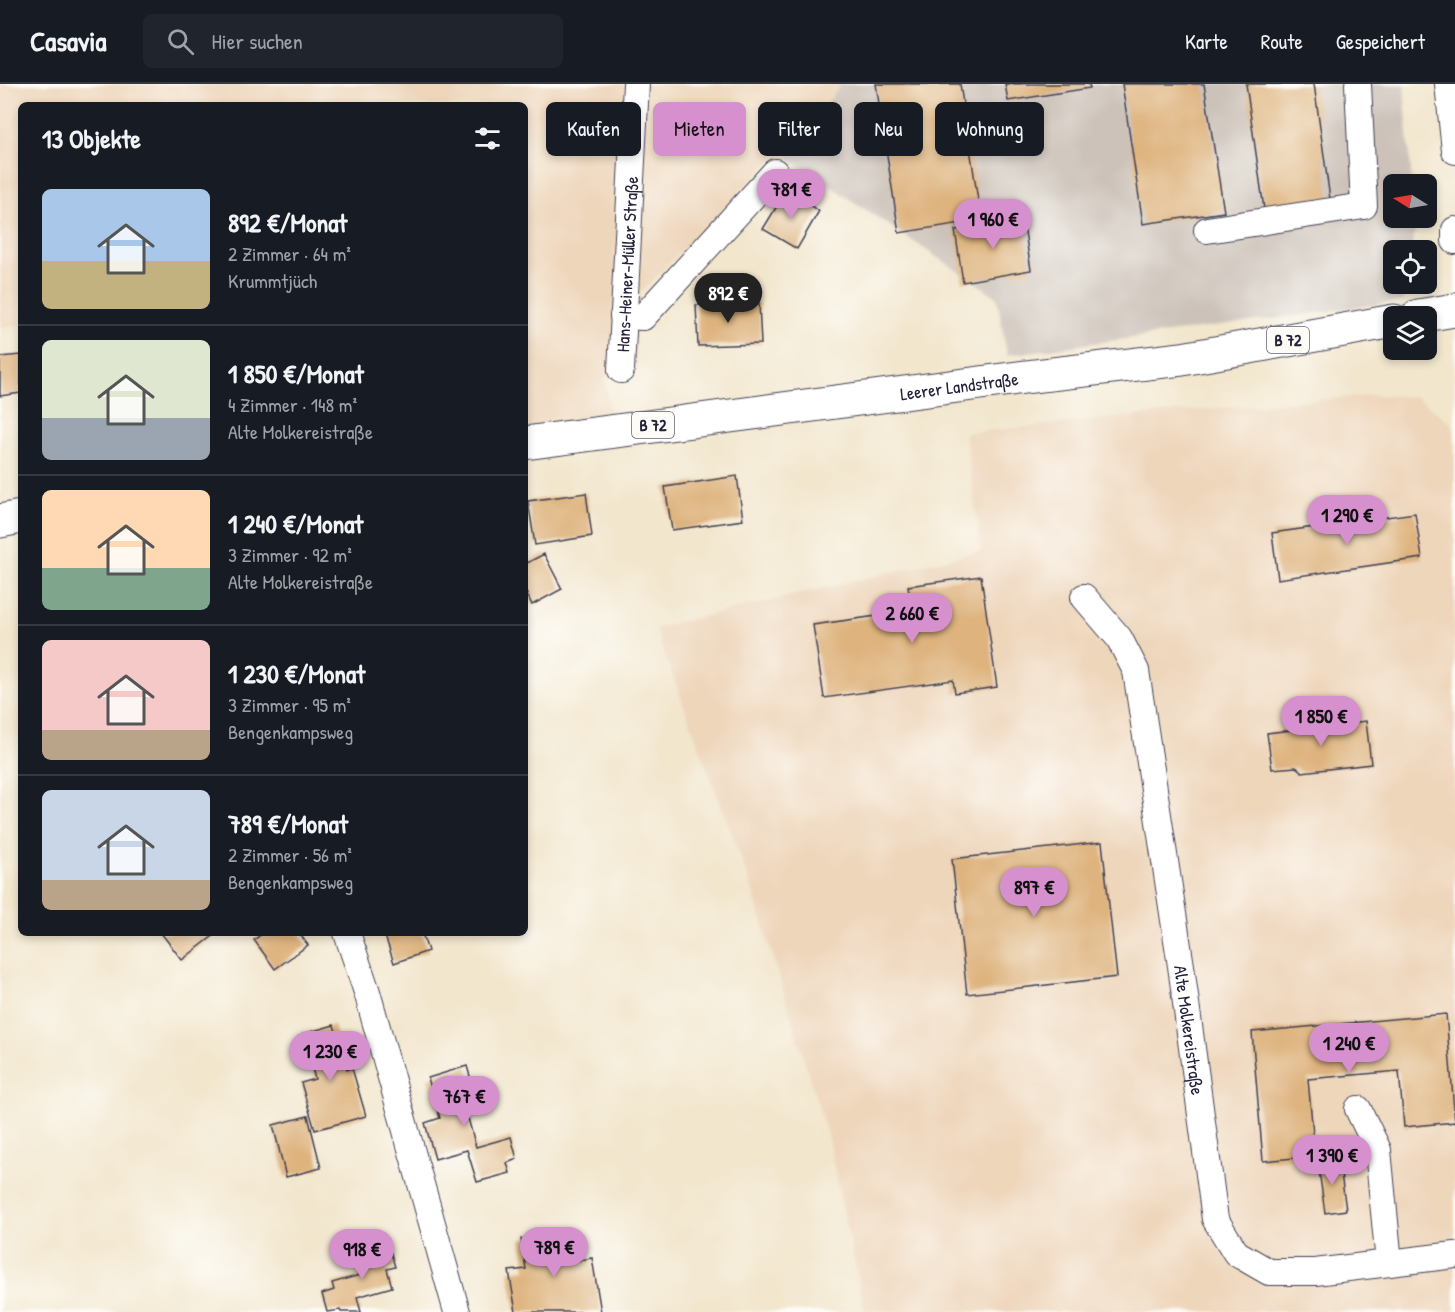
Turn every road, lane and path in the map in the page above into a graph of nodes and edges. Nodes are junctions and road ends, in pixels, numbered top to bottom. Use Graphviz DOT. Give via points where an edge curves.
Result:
graph roads {
  1 [pos="636,84"];
  2 [pos="1358,84"];
  3 [pos="1448,84"];
  4 [pos="1455,151"];
  5 [pos="776,172"];
  6 [pos="1208,230"];
  7 [pos="1455,230"];
  8 [pos="1455,241"];
  9 [pos="1455,310"];
  10 [pos="1437,313"];
  11 [pos="623,316"];
  12 [pos="1383,323"];
  13 [pos="621,370"];
  14 [pos="528,443"];
  15 [pos="18,517"];
  16 [pos="0,520"];
  17 [pos="1084,597"];
  18 [pos="347,936"];
  19 [pos="1358,1108"];
  20 [pos="1455,1255"];
  21 [pos="1389,1263"];
  22 [pos="457,1312"];
  1 -- 11 [label="street, Hans-Heiner-Müller Straße"];
  2 -- 6 [label="street" via="1364,206"];
  3 -- 4 [label="street"];
  5 -- 11 [label="street" via="644,317"];
  7 -- 8 [label="street"];
  9 -- 10 [label="main road"];
  11 -- 13 [label="street, Hans-Heiner-Müller Straße"];
  12 -- 14 [label="main road, Leerer Landstraße / B 72" via="1182,360 1025,376"];
  15 -- 16 [label="main road"];
  17 -- 21 [label="street, Alte Molkereistraße" via="1119,638 1136,671 1215,1219 1236,1254 1269,1272 1315,1272"];
  18 -- 22 [label="street" via="367,992"];
  19 -- 21 [label="street" via="1378,1150"];
  20 -- 21 [label="street, Alte Molkereistraße"];
}
